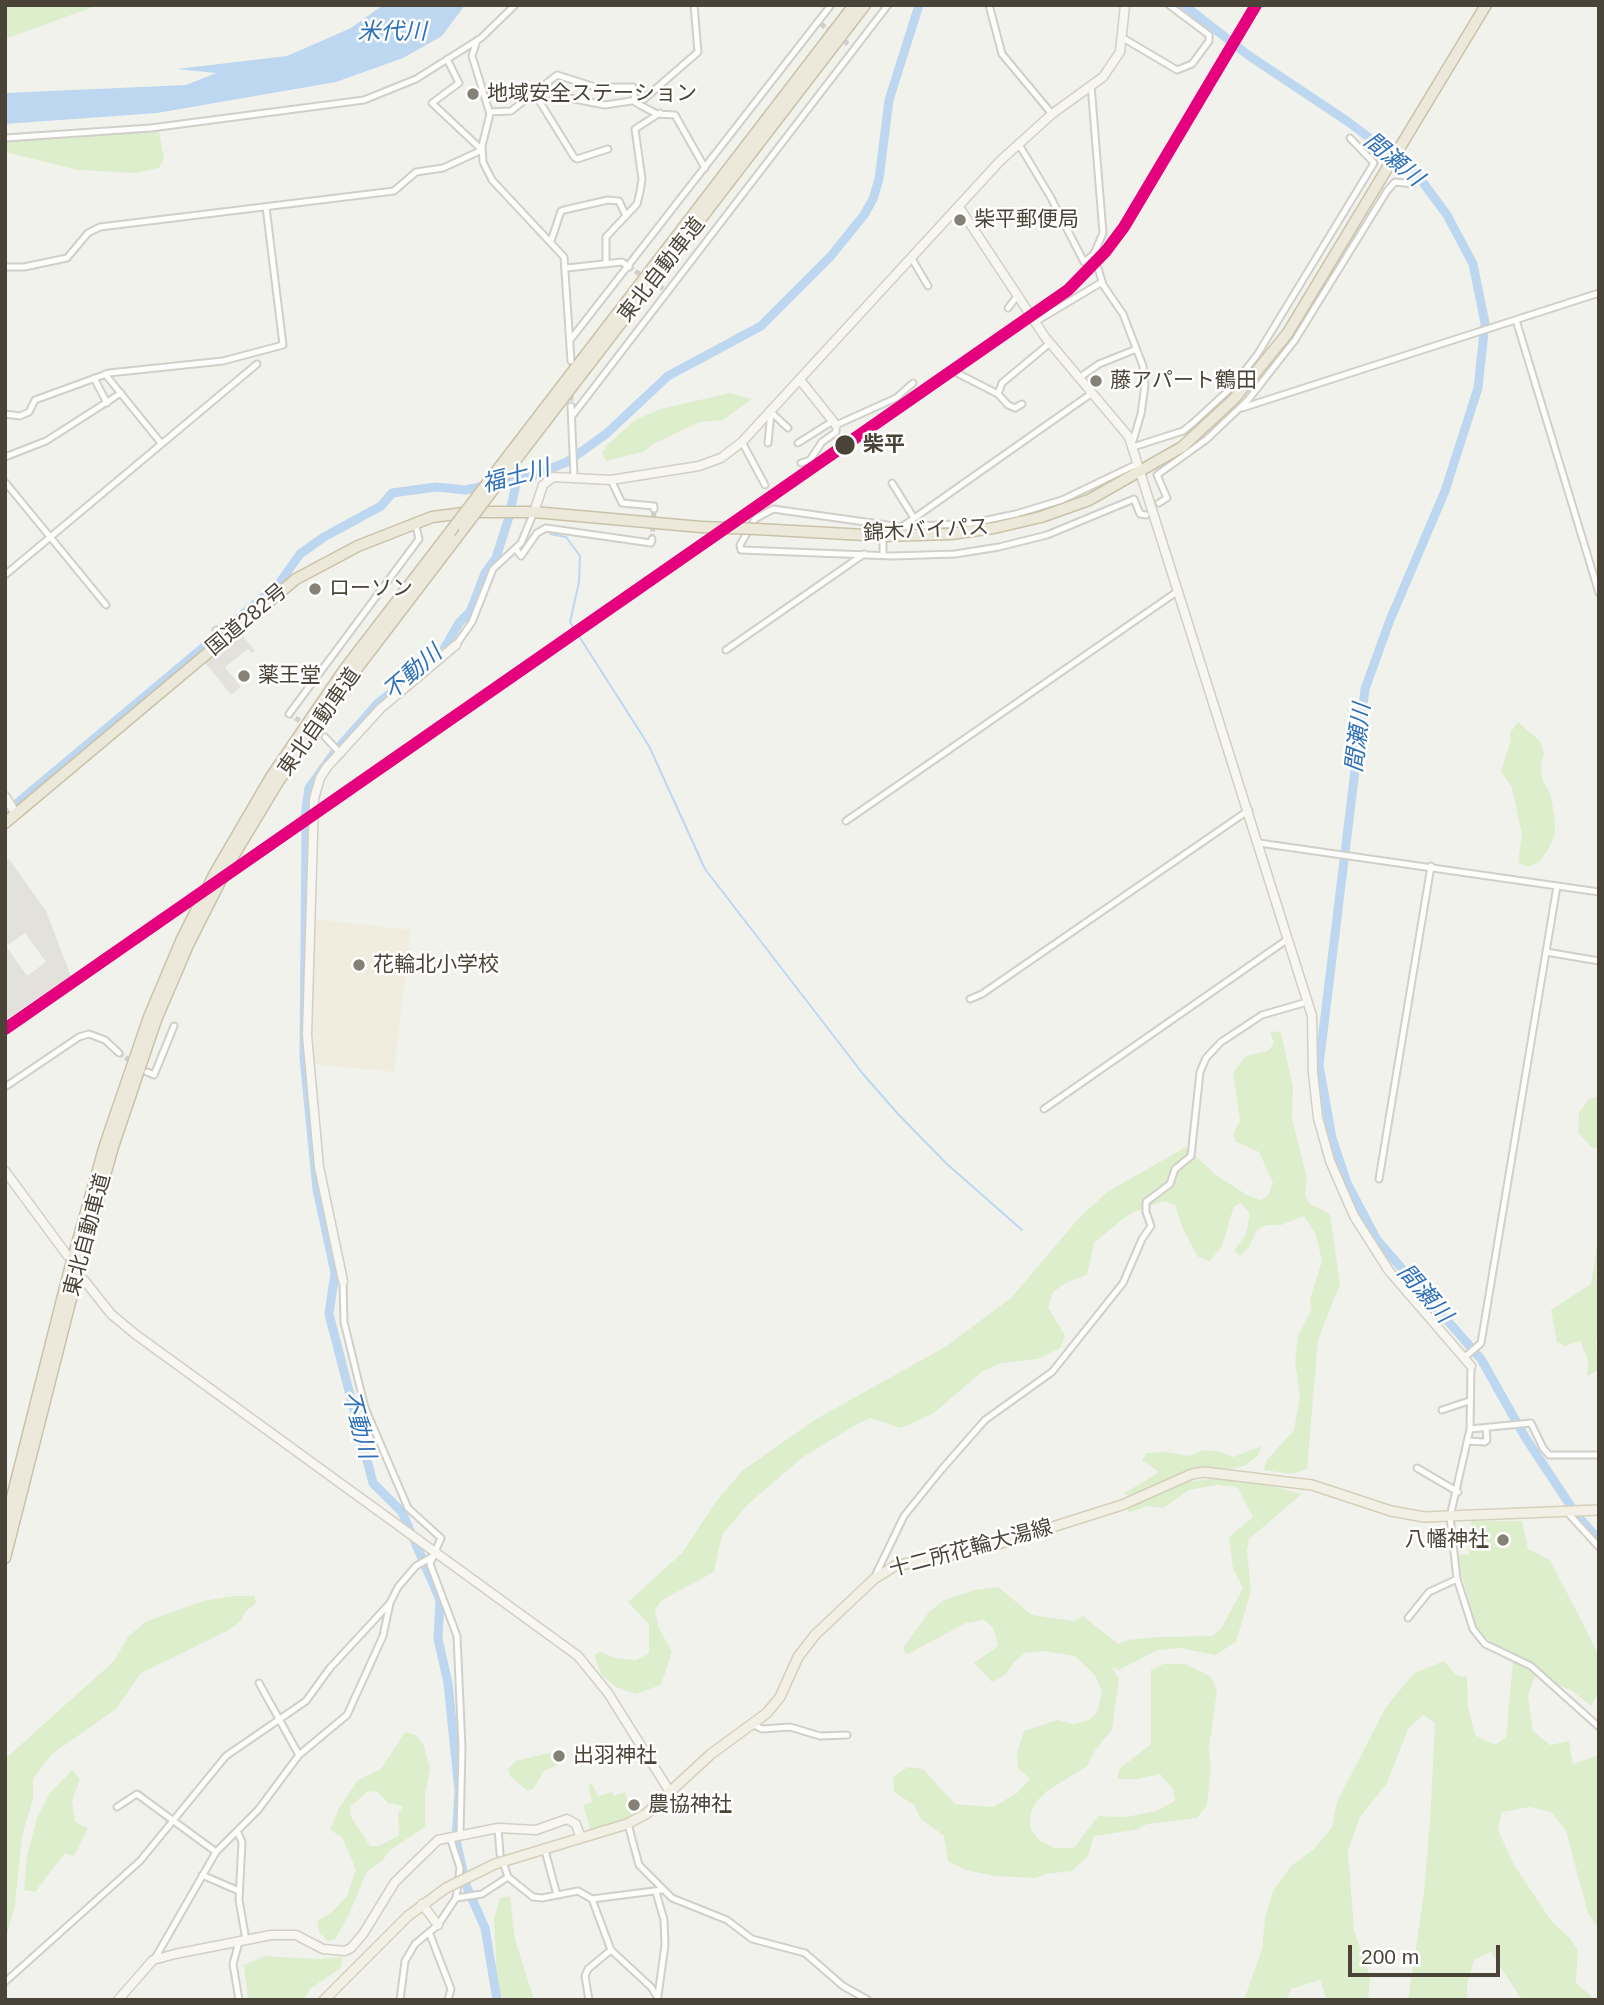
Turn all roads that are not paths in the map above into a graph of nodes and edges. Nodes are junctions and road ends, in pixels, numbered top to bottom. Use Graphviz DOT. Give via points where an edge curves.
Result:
graph roads {
  1 [pos="514,5"];
  2 [pos="694,5"];
  3 [pos="831,5"];
  4 [pos="854,5"];
  5 [pos="865,5"];
  6 [pos="888,5"];
  7 [pos="989,5"];
  8 [pos="1125,5"];
  9 [pos="1169,5"];
  10 [pos="1486,5"];
  11 [pos="1123,38"];
  12 [pos="477,40"];
  13 [pos="848,44"];
  14 [pos="855,51"];
  15 [pos="447,59"];
  16 [pos="1091,85"];
  17 [pos="536,93"];
  18 [pos="635,102"];
  19 [pos="489,112"];
  20 [pos="660,113"];
  21 [pos="1052,114"];
  22 [pos="5,138"];
  23 [pos="1350,138"];
  24 [pos="1018,143"];
  25 [pos="608,149"];
  26 [pos="482,150"];
  27 [pos="705,168"];
  28 [pos="1413,184"];
  29 [pos="266,207"];
  30 [pos="958,208"];
  31 [pos="625,216"];
  32 [pos="551,241"];
  33 [pos="912,258"];
  34 [pos="606,264"];
  35 [pos="628,266"];
  36 [pos="5,267"];
  37 [pos="567,268"];
  38 [pos="1098,268"];
  39 [pos="1102,282"];
  40 [pos="928,286"];
  41 [pos="663,289"];
  42 [pos="670,292"];
  43 [pos="1599,292"];
  44 [pos="1018,295"];
  45 [pos="1007,308"];
  46 [pos="1516,320"];
  47 [pos="1035,322"];
  48 [pos="571,339"];
  49 [pos="1049,343"];
  50 [pos="1134,350"];
  51 [pos="571,361"];
  52 [pos="257,364"];
  53 [pos="955,372"];
  54 [pos="105,374"];
  55 [pos="1079,378"];
  56 [pos="94,379"];
  57 [pos="801,381"];
  58 [pos="913,383"];
  59 [pos="121,393"];
  60 [pos="1092,393"];
  61 [pos="998,394"];
  62 [pos="107,402"];
  63 [pos="1022,404"];
  64 [pos="571,406"];
  65 [pos="1239,409"];
  66 [pos="771,412"];
  67 [pos="5,414"];
  68 [pos="572,416"];
  69 [pos="834,423"];
  70 [pos="788,428"];
  71 [pos="742,442"];
  72 [pos="161,443"];
  73 [pos="768,443"];
  74 [pos="797,443"];
  75 [pos="1133,446"];
  76 [pos="5,457"];
  77 [pos="802,463"];
  78 [pos="1140,467"];
  79 [pos="574,476"];
  80 [pos="611,480"];
  81 [pos="5,482"];
  82 [pos="892,483"];
  83 [pos="765,485"];
  84 [pos="1159,503"];
  85 [pos="654,509"];
  86 [pos="534,512"];
  87 [pos="1146,515"];
  88 [pos="914,518"];
  89 [pos="415,523"];
  90 [pos="900,531"];
  91 [pos="883,536"];
  92 [pos="51,537"];
  93 [pos="652,539"];
  94 [pos="516,549"];
  95 [pos="863,554"];
  96 [pos="883,555"];
  97 [pos="5,575"];
  98 [pos="1178,591"];
  99 [pos="1599,593"];
  100 [pos="106,605"];
  101 [pos="216,630"];
  102 [pos="223,639"];
  103 [pos="456,645"];
  104 [pos="726,650"];
  105 [pos="289,714"];
  106 [pos="324,737"];
  107 [pos="341,754"];
  108 [pos="5,796"];
  109 [pos="1249,810"];
  110 [pos="16,814"];
  111 [pos="846,821"];
  112 [pos="5,823"];
  113 [pos="1259,843"];
  114 [pos="1431,866"];
  115 [pos="1557,886"];
  116 [pos="1599,892"];
  117 [pos="1288,939"];
  118 [pos="1546,952"];
  119 [pos="1599,961"];
  120 [pos="970,999"];
  121 [pos="1307,1002"];
  122 [pos="174,1026"];
  123 [pos="118,1053"];
  124 [pos="147,1072"];
  125 [pos="5,1087"];
  126 [pos="1044,1109"];
  127 [pos="5,1171"];
  128 [pos="1379,1179"];
  129 [pos="66,1255"];
  130 [pos="84,1280"];
  131 [pos="342,1282"];
  132 [pos="1466,1356"];
  133 [pos="1471,1366"];
  134 [pos="1469,1401"];
  135 [pos="1442,1410"];
  136 [pos="1470,1429"];
  137 [pos="1486,1429"];
  138 [pos="1467,1441"];
  139 [pos="1599,1455"];
  140 [pos="1417,1468"];
  141 [pos="1458,1492"];
  142 [pos="1596,1510"];
  143 [pos="1569,1512"];
  144 [pos="1450,1517"];
  145 [pos="5,1525"];
  146 [pos="1599,1547"];
  147 [pos="437,1553"];
  148 [pos="5,1558"];
  149 [pos="874,1578"];
  150 [pos="1457,1579"];
  151 [pos="390,1603"];
  152 [pos="1408,1618"];
  153 [pos="259,1684"];
  154 [pos="279,1722"];
  155 [pos="752,1724"];
  156 [pos="1599,1727"];
  157 [pos="847,1735"];
  158 [pos="299,1755"];
  159 [pos="670,1792"];
  160 [pos="117,1807"];
  161 [pos="174,1821"];
  162 [pos="628,1824"];
  163 [pos="498,1828"];
  164 [pos="238,1833"];
  165 [pos="455,1835"];
  166 [pos="580,1836"];
  167 [pos="544,1847"];
  168 [pos="216,1852"];
  169 [pos="500,1854"];
  170 [pos="500,1865"];
  171 [pos="202,1875"];
  172 [pos="508,1877"];
  173 [pos="239,1891"];
  174 [pos="659,1891"];
  175 [pos="557,1895"];
  176 [pos="456,1898"];
  177 [pos="592,1899"];
  178 [pos="422,1904"];
  179 [pos="438,1925"];
  180 [pos="429,1932"];
  181 [pos="359,1940"];
  182 [pos="243,1941"];
  183 [pos="611,1950"];
  184 [pos="368,1954"];
  185 [pos="153,1960"];
  186 [pos="5,1982"];
  187 [pos="659,1998"];
  188 [pos="118,2000"];
  189 [pos="239,2000"];
  190 [pos="324,2000"];
  191 [pos="400,2000"];
  192 [pos="448,2000"];
  193 [pos="589,2000"];
  194 [pos="868,2000"];
  1 -- 12 [label="street"];
  2 -- 18 [label="street" via="698,52"];
  3 -- 27 [label="street"];
  4 -- 145 [label="highway, 東北自動車道, bridge" via="302,732 198,903 149,1017 105,1145"];
  5 -- 148 [label="highway, 東北自動車道, bridge" via="309,735 231,860 156,1020 113,1147"];
  6 -- 14 [label="street"];
  7 -- 21 [label="street" via="1002,54"];
  8 -- 11 [label="street"];
  9 -- 11 [label="street" via="1209,36 1192,64 1177,70"];
  10 -- 78 [label="highway, 錦木バイパス" via="1271,356 1207,426 1182,447"];
  11 -- 16 [label="street" via="1114,63"];
  12 -- 15 [label="street"];
  12 -- 19 [label="street" via="472,56"];
  13 -- 14 [label="street"];
  14 -- 42 [label="street"];
  15 -- 22 [label="street" via="380,95 329,106 151,128"];
  15 -- 26 [label="street" via="458,83 432,103"];
  16 -- 21 [label="street"];
  16 -- 24 [label="street" via="1103,233 1094,254 1084,262"];
  17 -- 18 [label="street" via="605,105"];
  17 -- 18 [label="street" via="557,75 595,87 633,87"];
  17 -- 19 [label="street" via="511,111"];
  17 -- 25 [label="street" via="574,157"];
  18 -- 20 [label="street"];
  19 -- 26 [label="street"];
  20 -- 27 [label="street" via="675,115"];
  20 -- 31 [label="street" via="635,129 642,179 637,204"];
  21 -- 24 [label="street"];
  23 -- 75 [label="street" via="1374,163 1251,363 1224,396 1193,423"];
  24 -- 30 [label="street"];
  26 -- 29 [label="street" via="443,168 416,172 394,191"];
  26 -- 32 [label="street" via="492,180"];
  27 -- 35 [label="street"];
  28 -- 65 [label="street" via="1395,182 1387,191 1295,340"];
  29 -- 36 [label="street" via="100,227 88,233 67,258"];
  29 -- 54 [label="street" via="283,345 223,361"];
  30 -- 33 [label="street"];
  30 -- 44 [label="street"];
  31 -- 32 [label="street" via="619,201 608,200 561,211"];
  31 -- 34 [label="street" via="606,237"];
  32 -- 37 [label="street"];
  33 -- 40 [label="street"];
  33 -- 57 [label="street"];
  34 -- 35 [label="street"];
  34 -- 37 [label="street"];
  35 -- 48 [label="street"];
  37 -- 48 [label="street"];
  38 -- 39 [label="street"];
  39 -- 47 [label="street"];
  39 -- 50 [label="street" via="1123,314"];
  41 -- 42 [label="street"];
  42 -- 68 [label="street"];
  43 -- 46 [label="street"];
  44 -- 45 [label="street"];
  44 -- 47 [label="street"];
  46 -- 65 [label="street"];
  46 -- 99 [label="street"];
  47 -- 49 [label="street"];
  48 -- 51 [label="street"];
  49 -- 55 [label="street"];
  49 -- 61 [label="street" via="1010,373"];
  50 -- 55 [label="street"];
  50 -- 75 [label="street" via="1143,366 1145,385"];
  52 -- 72 [label="street"];
  53 -- 61 [label="street"];
  54 -- 56 [label="street"];
  54 -- 59 [label="street"];
  55 -- 60 [label="street"];
  56 -- 62 [label="street"];
  56 -- 67 [label="street" via="35,400 29,412 20,416"];
  57 -- 66 [label="street"];
  57 -- 69 [label="street"];
  58 -- 69 [label="street" via="896,398"];
  59 -- 62 [label="street"];
  59 -- 72 [label="street"];
  60 -- 75 [label="street"];
  60 -- 88 [label="street"];
  61 -- 63 [label="street" via="1015,408"];
  62 -- 76 [label="street" via="46,441"];
  64 -- 68 [label="street"];
  65 -- 84 [label="street" via="1157,475 1167,498"];
  66 -- 70 [label="street"];
  66 -- 71 [label="street"];
  66 -- 73 [label="street"];
  68 -- 79 [label="street"];
  69 -- 74 [label="street"];
  69 -- 77 [label="street" via="836,432"];
  71 -- 80 [label="street" via="709,463"];
  71 -- 83 [label="street"];
  72 -- 92 [label="street"];
  75 -- 78 [label="street"];
  78 -- 90 [label="highway, 錦木バイパス" via="1089,500 1041,517 972,532"];
  78 -- 98 [label="street"];
  79 -- 80 [label="street"];
  79 -- 86 [label="street" via="552,477 543,485"];
  80 -- 85 [label="street" via="622,503"];
  81 -- 92 [label="street"];
  82 -- 88 [label="street"];
  86 -- 89 [label="highway, 国道282号" via="471,512"];
  86 -- 91 [label="highway, 錦木バイパス, bridge" via="701,527"];
  86 -- 94 [label="street"];
  87 -- 96 [label="street" via="1140,514 1134,499 1072,527 1023,542 955,554"];
  88 -- 90 [label="street"];
  89 -- 102 [label="highway, 国道282号" via="329,559 296,579"];
  89 -- 105 [label="street" via="419,539"];
  90 -- 91 [label="highway, 錦木バイパス"];
  90 -- 95 [label="street" via="774,509 758,516 740,545 745,552"];
  91 -- 96 [label="street"];
  92 -- 97 [label="street"];
  92 -- 100 [label="street"];
  93 -- 94 [label="street" via="652,543 546,528 521,556"];
  94 -- 103 [label="street" via="493,569 472,621"];
  95 -- 96 [label="street"];
  95 -- 104 [label="street"];
  98 -- 109 [label="street"];
  98 -- 111 [label="street"];
  101 -- 102 [label="street"];
  102 -- 110 [label="highway, 国道282号"];
  103 -- 107 [label="street" via="381,708"];
  106 -- 107 [label="street"];
  107 -- 131 [label="street" via="320,778 314,800 307,1035 319,1167"];
  108 -- 110 [label="street"];
  109 -- 113 [label="street"];
  109 -- 120 [label="street"];
  110 -- 112 [label="highway, 国道282号"];
  113 -- 114 [label="street"];
  113 -- 117 [label="street"];
  114 -- 115 [label="street"];
  114 -- 128 [label="street"];
  115 -- 116 [label="street"];
  115 -- 118 [label="street"];
  117 -- 121 [label="street"];
  117 -- 126 [label="street"];
  118 -- 119 [label="street"];
  118 -- 132 [label="street" via="1481,1343"];
  121 -- 132 [label="street" via="1312,1016 1318,1118 1330,1161 1354,1216 1389,1271"];
  121 -- 149 [label="street" via="1262,1015 1206,1058 1200,1072 1191,1156 1175,1169 1170,1184 1146,1202 1152,1226 1124,1283 1052,1372 985,1420 942,1469 904,1516"];
  122 -- 124 [label="street" via="154,1075"];
  123 -- 125 [label="street" via="105,1040 89,1034 79,1037"];
  127 -- 129 [label="street"];
  130 -- 147 [label="street" via="111,1314 135,1334"];
  131 -- 147 [label="street" via="344,1322 365,1408 408,1508 440,1538"];
  132 -- 133 [label="street"];
  133 -- 134 [label="street"];
  134 -- 135 [label="street"];
  134 -- 136 [label="street"];
  136 -- 137 [label="street"];
  136 -- 138 [label="street"];
  137 -- 138 [label="street" via="1485,1443"];
  137 -- 139 [label="street" via="1531,1423 1549,1455"];
  138 -- 141 [label="street"];
  140 -- 141 [label="street"];
  141 -- 144 [label="street"];
  142 -- 143 [label="main road, 十二所花輪大湯線"];
  143 -- 144 [label="main road, 十二所花輪大湯線"];
  143 -- 146 [label="street"];
  144 -- 149 [label="main road, 十二所花輪大湯線" via="1411,1515 1285,1480 1204,1472 1100,1513 989,1547 913,1560"];
  144 -- 150 [label="street"];
  147 -- 151 [label="street" via="416,1566"];
  147 -- 159 [label="street" via="578,1656 608,1693"];
  147 -- 165 [label="street" via="430,1564 459,1648 462,1780"];
  149 -- 155 [label="main road, 十二所花輪大湯線" via="814,1635 780,1697"];
  150 -- 152 [label="street" via="1429,1592"];
  150 -- 156 [label="street" via="1473,1629 1485,1644 1531,1666"];
  151 -- 154 [label="street" via="306,1701"];
  151 -- 158 [label="street" via="383,1636 347,1715"];
  153 -- 154 [label="street"];
  154 -- 158 [label="street"];
  154 -- 161 [label="street" via="226,1756"];
  155 -- 157 [label="street" via="762,1729 790,1727 820,1736"];
  155 -- 159 [label="main road, 十二所花輪大湯線"];
  158 -- 164 [label="street"];
  159 -- 162 [label="main road, 十二所花輪大湯線"];
  160 -- 161 [label="street" via="137,1794"];
  161 -- 168 [label="street"];
  161 -- 186 [label="street" via="140,1861"];
  162 -- 166 [label="main road, 十二所花輪大湯線"];
  162 -- 174 [label="street" via="639,1865"];
  163 -- 165 [label="street"];
  163 -- 166 [label="street" via="531,1831 567,1819 576,1824"];
  163 -- 169 [label="street"];
  164 -- 168 [label="street" via="229,1835"];
  164 -- 173 [label="street" via="242,1842"];
  165 -- 176 [label="street" via="460,1868"];
  165 -- 181 [label="street" via="438,1840 403,1872"];
  166 -- 167 [label="main road, 十二所花輪大湯線"];
  167 -- 170 [label="main road, 十二所花輪大湯線"];
  167 -- 175 [label="street"];
  168 -- 171 [label="street"];
  170 -- 172 [label="street"];
  170 -- 178 [label="main road, 十二所花輪大湯線, bridge" via="446,1888"];
  171 -- 173 [label="street"];
  171 -- 185 [label="street"];
  172 -- 175 [label="street" via="533,1897"];
  172 -- 176 [label="street" via="488,1892"];
  173 -- 182 [label="street"];
  174 -- 177 [label="street"];
  174 -- 187 [label="street" via="665,1945"];
  174 -- 194 [label="street" via="727,1920 752,1939 806,1953 843,1986"];
  175 -- 177 [label="street" via="578,1891"];
  176 -- 179 [label="street"];
  177 -- 183 [label="street"];
  178 -- 179 [label="street"];
  178 -- 184 [label="main road, 十二所花輪大湯線"];
  179 -- 180 [label="street"];
  180 -- 191 [label="street" via="405,1961"];
  180 -- 192 [label="street" via="451,1989"];
  181 -- 182 [label="street" via="345,1951 323,1949 296,1935"];
  181 -- 184 [label="street"];
  182 -- 185 [label="street"];
  182 -- 189 [label="street" via="233,1964"];
  183 -- 187 [label="street"];
  183 -- 193 [label="street" via="588,1969"];
  184 -- 190 [label="main road, 十二所花輪大湯線"];
  185 -- 188 [label="street"];
}
